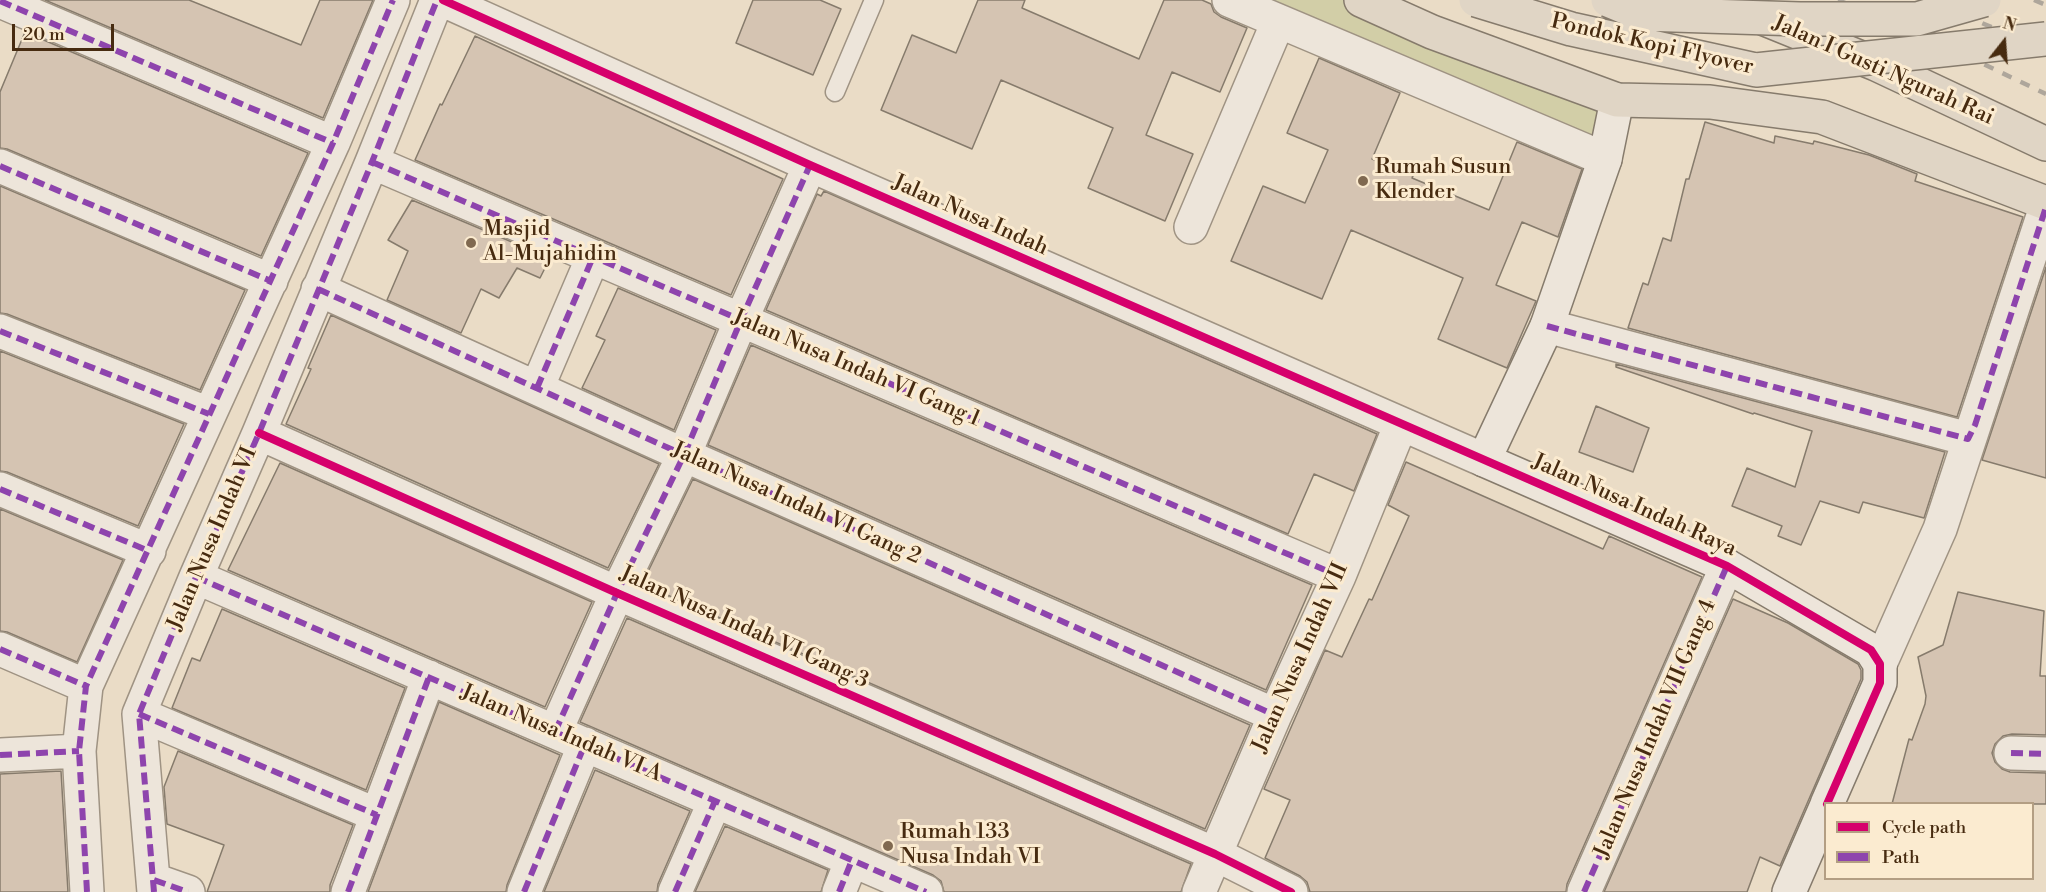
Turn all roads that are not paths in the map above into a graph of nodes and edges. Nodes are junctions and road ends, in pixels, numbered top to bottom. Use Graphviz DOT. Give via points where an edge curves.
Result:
graph roads {
  1 [pos="393,0"];
  2 [pos="437,0"];
  3 [pos="443,0"];
  4 [pos="874,0"];
  5 [pos="1229,0"];
  6 [pos="1361,0"];
  7 [pos="1476,0"];
  8 [pos="1487,0"];
  9 [pos="1508,0"];
  10 [pos="1608,0"];
  11 [pos="1718,0"];
  12 [pos="1984,0"];
  13 [pos="0,1"];
  14 [pos="1278,22"];
  15 [pos="1432,32"];
  16 [pos="2046,39"];
  17 [pos="1510,59"];
  18 [pos="834,92"];
  19 [pos="1617,100"];
  20 [pos="333,143"];
  21 [pos="2046,144"];
  22 [pos="1605,159"];
  23 [pos="372,162"];
  24 [pos="810,165"];
  25 [pos="0,166"];
  26 [pos="2046,205"];
  27 [pos="1191,227"];
  28 [pos="593,257"];
  29 [pos="271,281"];
  30 [pos="318,290"];
  31 [pos="741,320"];
  32 [pos="1547,326"];
  33 [pos="0,331"];
  34 [pos="537,388"];
  35 [pos="209,414"];
  36 [pos="1401,424"];
  37 [pos="259,433"];
  38 [pos="1968,439"];
  39 [pos="684,455"];
  40 [pos="1484,460"];
  41 [pos="0,489"];
  42 [pos="149,551"];
  43 [pos="1727,566"];
  44 [pos="1339,576"];
  45 [pos="196,577"];
  46 [pos="617,593"];
  47 [pos="0,649"];
  48 [pos="1880,664"];
  49 [pos="429,676"];
  50 [pos="86,686"];
  51 [pos="140,714"];
  52 [pos="1275,715"];
  53 [pos="555,732"];
  54 [pos="585,744"];
  55 [pos="79,751"];
  56 [pos="2012,753"];
  57 [pos="2046,754"];
  58 [pos="0,755"];
  59 [pos="715,801"];
  60 [pos="1827,802"];
  61 [pos="1824,810"];
  62 [pos="377,815"];
  63 [pos="1215,854"];
  64 [pos="852,860"];
  65 [pos="154,886"];
  66 [pos="87,892"];
  67 [pos="188,892"];
  68 [pos="348,892"];
  69 [pos="524,892"];
  70 [pos="675,892"];
  71 [pos="839,892"];
  72 [pos="926,892"];
  73 [pos="1199,892"];
  74 [pos="1291,892"];
  75 [pos="1584,892"];
  76 [pos="1789,892"];
  1 -- 20 [label="street"];
  2 -- 23 [label="street, Jalan Nusa Indah VI"];
  3 -- 24 [label="street, Jalan Nusa Indah"];
  4 -- 18 [label="lane"];
  5 -- 14 [label="street"];
  6 -- 15 [label="main road"];
  7 -- 16 [label="main road, Pondok Kopi Flyover, bridge" via="1571,29 1756,70"];
  8 -- 15 [label="main road" via="1476,21"];
  9 -- 17 [label="main road" via="1500,26"];
  10 -- 12 [label="main road, Pondok Kopi Flyover, bridge" via="1642,14 1800,19 1917,19"];
  11 -- 21 [label="main road, Jalan I Gusti Ngurah Rai" via="1876,64"];
  13 -- 20 [label="street"];
  14 -- 22 [label="street"];
  14 -- 27 [label="street"];
  15 -- 17 [label="main road"];
  17 -- 19 [label="main road"];
  19 -- 22 [label="street"];
  19 -- 26 [label="main road" via="1710,102 1822,117"];
  20 -- 29 [label="street"];
  22 -- 32 [label="street"];
  23 -- 28 [label="street, Jalan Nusa Indah VI Gang 1"];
  23 -- 30 [label="street, Jalan Nusa Indah VI"];
  24 -- 31 [label="street"];
  24 -- 36 [label="street, Jalan Nusa Indah"];
  25 -- 29 [label="street"];
  26 -- 38 [label="street"];
  28 -- 31 [label="street, Jalan Nusa Indah VI Gang 1"];
  28 -- 34 [label="street"];
  29 -- 35 [label="street"];
  30 -- 34 [label="street, Jalan Nusa Indah VI Gang 2"];
  30 -- 37 [label="street, Jalan Nusa Indah VI"];
  31 -- 39 [label="street"];
  31 -- 44 [label="street, Jalan Nusa Indah VI Gang 1"];
  32 -- 38 [label="street"];
  32 -- 40 [label="street"];
  33 -- 35 [label="street"];
  34 -- 39 [label="street, Jalan Nusa Indah VI Gang 2"];
  35 -- 42 [label="street"];
  36 -- 40 [label="street, Jalan Nusa Indah"];
  36 -- 44 [label="street, Jalan Nusa Indah VII"];
  37 -- 45 [label="street, Jalan Nusa Indah VI"];
  37 -- 46 [label="street, Jalan Nusa Indah VI Gang 3"];
  38 -- 48 [label="street" via="1940,529"];
  39 -- 46 [label="street"];
  39 -- 52 [label="street, Jalan Nusa Indah VI Gang 2"];
  40 -- 43 [label="street, Jalan Nusa Indah Raya"];
  41 -- 42 [label="street"];
  42 -- 50 [label="street"];
  43 -- 48 [label="street, Jalan Nusa Indah Raya" via="1871,650"];
  43 -- 75 [label="street, Jalan Nusa Indah VII Gang 4"];
  44 -- 52 [label="street, Jalan Nusa Indah VII"];
  45 -- 49 [label="street, Jalan Nusa Indah VI A"];
  45 -- 51 [label="street, Jalan Nusa Indah VI"];
  46 -- 53 [label="street"];
  46 -- 63 [label="street, Jalan Nusa Indah VI Gang 3"];
  47 -- 50 [label="street"];
  48 -- 60 [label="street" via="1880,683"];
  49 -- 53 [label="street, Jalan Nusa Indah VI A"];
  49 -- 62 [label="street"];
  50 -- 55 [label="street"];
  51 -- 62 [label="street"];
  51 -- 65 [label="street, Jalan Nusa Indah VI"];
  52 -- 63 [label="street, Jalan Nusa Indah VII"];
  53 -- 54 [label="street, Jalan Nusa Indah VI A"];
  54 -- 59 [label="street, Jalan Nusa Indah VI A"];
  54 -- 69 [label="street"];
  55 -- 58 [label="street"];
  55 -- 66 [label="street"];
  56 -- 57 [label="street"];
  59 -- 64 [label="street, Jalan Nusa Indah VI A"];
  59 -- 70 [label="street"];
  61 -- 76 [label="street"];
  62 -- 68 [label="street"];
  63 -- 73 [label="street, Jalan Nusa Indah VII"];
  63 -- 74 [label="street, Jalan Nusa Indah VI Gang 3"];
  64 -- 71 [label="street"];
  64 -- 72 [label="street, Jalan Nusa Indah VI A"];
  65 -- 67 [label="street"];
}
